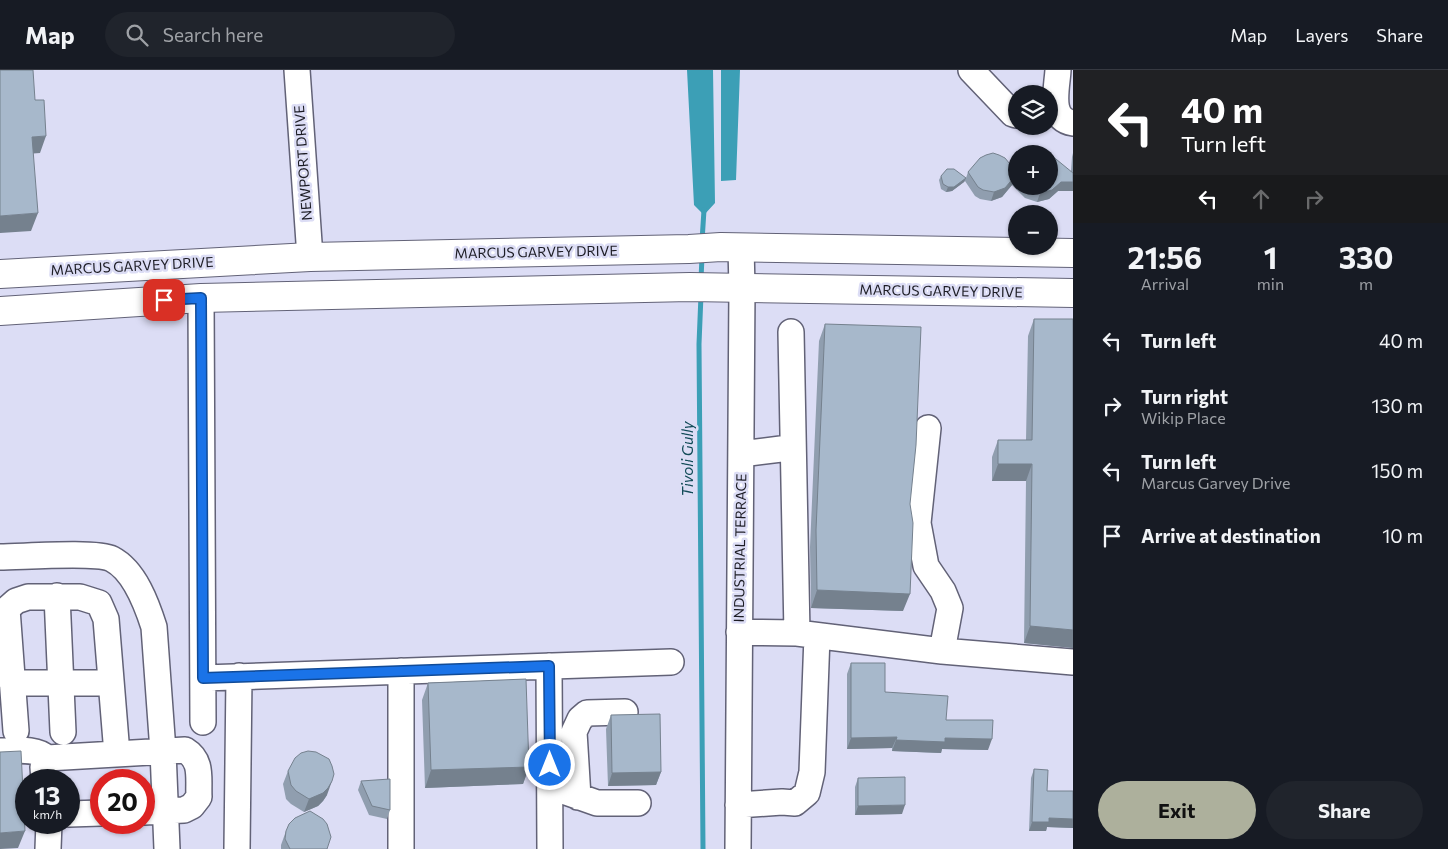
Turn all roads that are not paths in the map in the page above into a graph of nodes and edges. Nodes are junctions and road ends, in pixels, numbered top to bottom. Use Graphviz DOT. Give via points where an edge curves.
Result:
graph roads {
  1 [pos="297,70"];
  2 [pos="971,70"];
  3 [pos="1058,70"];
  4 [pos="1008,110"];
  5 [pos="1060,120"];
  6 [pos="741,247"];
  7 [pos="1073,253"];
  8 [pos="310,257"];
  9 [pos="0,274"];
  10 [pos="742,288"];
  11 [pos="1073,294"];
  12 [pos="201,298"];
  13 [pos="0,311"];
  14 [pos="791,332"];
  15 [pos="928,428"];
  16 [pos="793,451"];
  17 [pos="741,454"];
  18 [pos="0,557"];
  19 [pos="57,596"];
  20 [pos="739,632"];
  21 [pos="807,634"];
  22 [pos="942,651"];
  23 [pos="671,662"];
  24 [pos="1073,662"];
  25 [pos="549,666"];
  26 [pos="402,671"];
  27 [pos="239,676"];
  28 [pos="203,678"];
  29 [pos="111,682"];
  30 [pos="12,683"];
  31 [pos="62,683"];
  32 [pos="625,712"];
  33 [pos="203,722"];
  34 [pos="16,731"];
  35 [pos="63,732"];
  36 [pos="0,751"];
  37 [pos="163,751"];
  38 [pos="116,754"];
  39 [pos="45,769"];
  40 [pos="550,785"];
  41 [pos="578,797"];
  42 [pos="638,804"];
  43 [pos="738,805"];
  44 [pos="155,811"];
  45 [pos="49,834"];
  46 [pos="48,849"];
  47 [pos="168,849"];
  48 [pos="237,849"];
  49 [pos="401,849"];
  50 [pos="550,849"];
  51 [pos="738,849"];
  1 -- 8 [label="street, NEWPORT DRIVE"];
  2 -- 4 [label="street"];
  3 -- 5 [label="street" via="1056,110"];
  6 -- 7 [label="highway, MARCUS GARVEY DRIVE"];
  6 -- 8 [label="highway, MARCUS GARVEY DRIVE"];
  6 -- 10 [label="street, INDUSTRIAL TERRACE"];
  8 -- 9 [label="highway, MARCUS GARVEY DRIVE"];
  10 -- 11 [label="highway, MARCUS GARVEY DRIVE"];
  10 -- 12 [label="highway, MARCUS GARVEY DRIVE"];
  10 -- 17 [label="street, INDUSTRIAL TERRACE"];
  12 -- 13 [label="highway, MARCUS GARVEY DRIVE"];
  12 -- 28 [label="street"];
  14 -- 16 [label="street"];
  15 -- 22 [label="street" via="918,523 926,566 950,608"];
  16 -- 17 [label="street" via="781,449"];
  16 -- 21 [label="street"];
  17 -- 20 [label="street, INDUSTRIAL TERRACE"];
  18 -- 37 [label="street" via="94,556 112,559 126,571 148,608 154,627"];
  19 -- 29 [label="street" via="80,597 99,603 106,619"];
  19 -- 30 [label="street" via="28,596 7,609"];
  19 -- 31 [label="street"];
  20 -- 21 [label="street"];
  20 -- 43 [label="street, INDUSTRIAL TERRACE"];
  21 -- 22 [label="street"];
  21 -- 43 [label="street" via="812,772 807,794 795,803"];
  22 -- 24 [label="street"];
  23 -- 25 [label="street"];
  25 -- 26 [label="street"];
  25 -- 40 [label="street"];
  26 -- 27 [label="street"];
  26 -- 49 [label="street"];
  27 -- 28 [label="street"];
  27 -- 48 [label="street"];
  28 -- 33 [label="street"];
  29 -- 31 [label="street"];
  29 -- 38 [label="street"];
  30 -- 31 [label="street"];
  30 -- 34 [label="street"];
  31 -- 35 [label="street"];
  32 -- 41 [label="street" via="587,713 580,719 574,732"];
  36 -- 39 [label="street" via="43,754"];
  37 -- 38 [label="street"];
  37 -- 44 [label="street"];
  37 -- 44 [label="street" via="185,750 194,755 200,797 184,810"];
  38 -- 39 [label="street"];
  40 -- 41 [label="street"];
  40 -- 50 [label="street"];
  41 -- 42 [label="street" via="597,803"];
  43 -- 51 [label="street, INDUSTRIAL TERRACE"];
  44 -- 47 [label="street"];
  45 -- 46 [label="street"];
}
